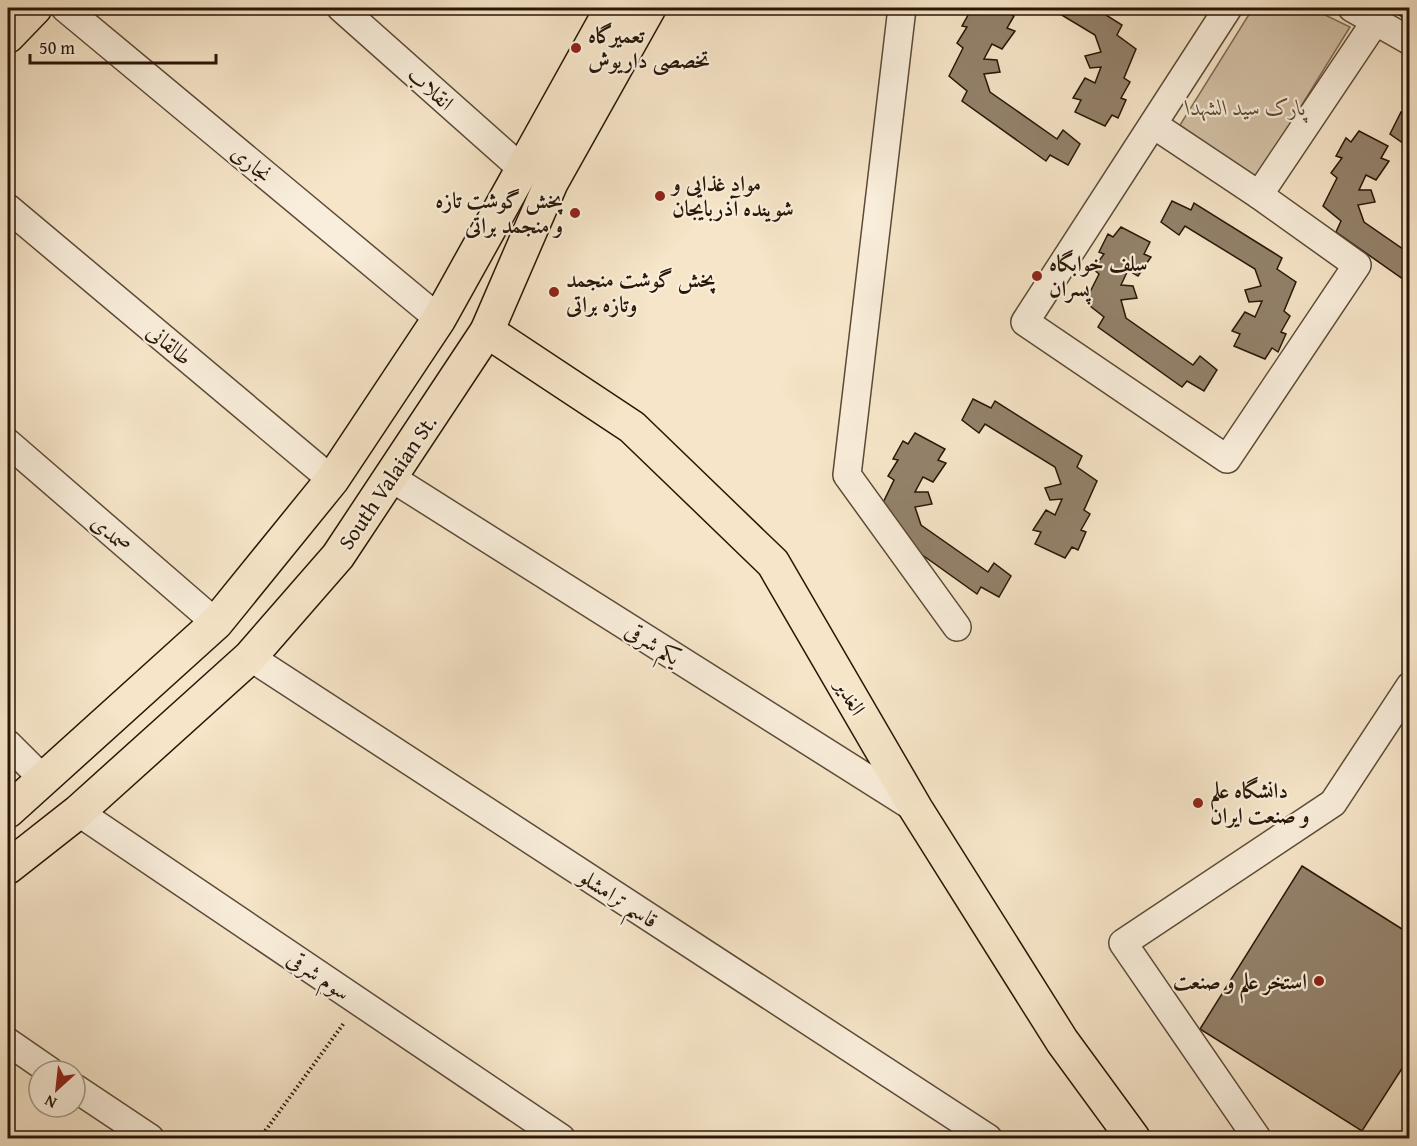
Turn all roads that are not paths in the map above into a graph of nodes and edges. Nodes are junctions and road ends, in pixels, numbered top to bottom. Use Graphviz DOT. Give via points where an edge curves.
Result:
graph roads {
  1 [pos="35,8"];
  2 [pos="64,8"];
  3 [pos="342,8"];
  4 [pos="612,8"];
  5 [pos="649,8"];
  6 [pos="902,8"];
  7 [pos="1228,8"];
  8 [pos="1352,8"];
  9 [pos="1375,22"];
  10 [pos="8,36"];
  11 [pos="1410,41"];
  12 [pos="1154,125"];
  13 [pos="521,168"];
  14 [pos="1259,195"];
  15 [pos="8,208"];
  16 [pos="439,318"];
  17 [pos="481,340"];
  18 [pos="8,443"];
  19 [pos="390,477"];
  20 [pos="332,480"];
  21 [pos="216,623"];
  22 [pos="957,627"];
  23 [pos="250,657"];
  24 [pos="1410,686"];
  25 [pos="8,744"];
  26 [pos="44,780"];
  27 [pos="916,809"];
  28 [pos="8,812"];
  29 [pos="78,812"];
  30 [pos="8,867"];
  31 [pos="8,1042"];
  32 [pos="33,1059"];
  33 [pos="87,1096"];
  34 [pos="150,1138"];
  35 [pos="561,1138"];
  36 [pos="988,1138"];
  37 [pos="1133,1138"];
  38 [pos="1257,1138"];
  1 -- 10 [label="main road"];
  2 -- 16 [label="street, نجاری"];
  3 -- 13 [label="street, انقلاب"];
  4 -- 13 [label="main road, South Valaian St."];
  5 -- 17 [label="main road, South Valaian St." via="551,183"];
  6 -- 22 [label="street" via="847,475"];
  7 -- 12 [label="street"];
  8 -- 9 [label="street"];
  9 -- 11 [label="street"];
  9 -- 14 [label="street"];
  12 -- 14 [label="street"];
  12 -- 14 [label="street" via="1025,322 1227,459 1356,265"];
  13 -- 16 [label="main road, South Valaian St."];
  15 -- 20 [label="street, طالقانی"];
  16 -- 17 [label="main road, الغدیر"];
  16 -- 20 [label="main road, South Valaian St."];
  17 -- 19 [label="main road, South Valaian St."];
  17 -- 27 [label="main road, الغدیر" via="632,428 773,563"];
  18 -- 21 [label="street, صمدی"];
  19 -- 23 [label="main road, South Valaian St." via="338,556"];
  19 -- 27 [label="street, یکم شرقی"];
  20 -- 21 [label="main road, South Valaian St."];
  21 -- 26 [label="main road, South Valaian St."];
  23 -- 29 [label="main road, South Valaian St."];
  23 -- 36 [label="street, قاسم ترامشلو"];
  24 -- 38 [label="street" via="1333,803 1123,942"];
  25 -- 26 [label="street"];
  26 -- 28 [label="main road, South Valaian St."];
  26 -- 29 [label="main road"];
  27 -- 37 [label="main road, الغدیر" via="1062,1041"];
  29 -- 30 [label="main road, South Valaian St."];
  29 -- 35 [label="street, سوم شرقی"];
  31 -- 32 [label="street"];
  33 -- 34 [label="street"];
}
